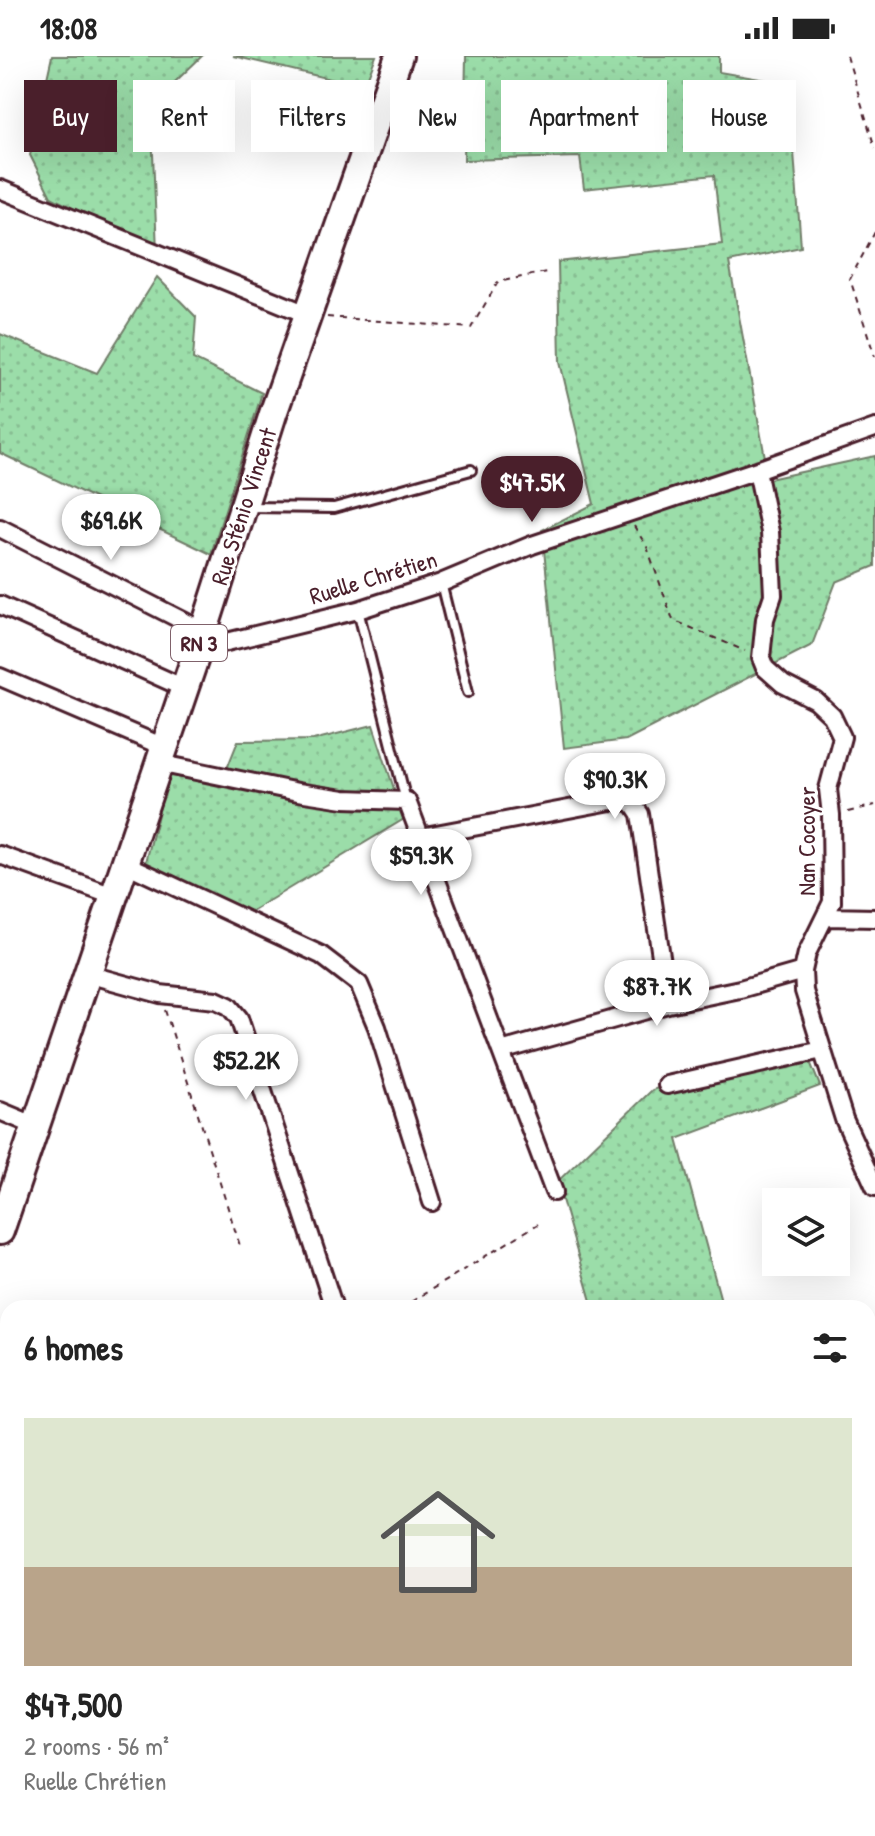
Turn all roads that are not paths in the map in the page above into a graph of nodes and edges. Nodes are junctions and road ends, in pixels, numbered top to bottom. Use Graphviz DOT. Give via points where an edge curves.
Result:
graph roads {
  1 [pos="399,56"];
  2 [pos="0,189"];
  3 [pos="309,315"];
  4 [pos="875,428"];
  5 [pos="471,470"];
  6 [pos="757,470"];
  7 [pos="242,507"];
  8 [pos="0,528"];
  9 [pos="441,583"];
  10 [pos="0,605"];
  11 [pos="358,610"];
  12 [pos="200,640"];
  13 [pos="0,677"];
  14 [pos="184,688"];
  15 [pos="468,692"];
  16 [pos="161,755"];
  17 [pos="407,801"];
  18 [pos="420,837"];
  19 [pos="0,855"];
  20 [pos="124,863"];
  21 [pos="113,896"];
  22 [pos="826,917"];
  23 [pos="875,918"];
  24 [pos="803,971"];
  25 [pos="87,974"];
  26 [pos="668,1004"];
  27 [pos="822,1050"];
  28 [pos="501,1051"];
  29 [pos="667,1085"];
  30 [pos="0,1111"];
  31 [pos="36,1126"];
  32 [pos="875,1187"];
  33 [pos="554,1192"];
  34 [pos="432,1202"];
  35 [pos="0,1231"];
  36 [pos="331,1300"];
  1 -- 3 [label="main road, Rue Sténio Vincent / RN 3"];
  2 -- 3 [label="street"];
  3 -- 7 [label="main road, Rue Sténio Vincent / RN 3"];
  4 -- 6 [label="street, Ruelle Chrétien"];
  5 -- 7 [label="lane" via="334,508"];
  6 -- 9 [label="street, Ruelle Chrétien" via="532,545"];
  6 -- 22 [label="street, Nan Cocoyer" via="770,532 773,595 761,658 783,684 832,716 842,737 828,789 832,902"];
  7 -- 12 [label="main road, Rue Sténio Vincent / RN 3"];
  8 -- 12 [label="street"];
  9 -- 11 [label="street, Ruelle Chrétien"];
  9 -- 15 [label="lane"];
  10 -- 14 [label="street"];
  11 -- 12 [label="street, Ruelle Chrétien"];
  11 -- 17 [label="lane"];
  12 -- 14 [label="main road, Rue Sténio Vincent / RN 3"];
  13 -- 16 [label="street"];
  14 -- 16 [label="main road, Rue Sténio Vincent / RN 3"];
  16 -- 17 [label="street" via="298,792"];
  16 -- 20 [label="main road, Rue Sténio Vincent / RN 3"];
  17 -- 18 [label="street"];
  18 -- 26 [label="street" via="611,801 632,802 640,814"];
  18 -- 28 [label="street"];
  19 -- 21 [label="street"];
  20 -- 21 [label="main road, Rue Sténio Vincent / RN 3"];
  20 -- 34 [label="street" via="321,955 359,984"];
  21 -- 25 [label="main road, Rue Sténio Vincent / RN 3"];
  22 -- 23 [label="street"];
  22 -- 24 [label="street, Nan Cocoyer"];
  24 -- 26 [label="street"];
  24 -- 27 [label="street, Nan Cocoyer"];
  25 -- 31 [label="main road, Rue Sténio Vincent / RN 3"];
  25 -- 36 [label="street" via="160,994 216,1000 239,1018"];
  26 -- 28 [label="street"];
  27 -- 29 [label="street"];
  27 -- 32 [label="street, Nan Cocoyer" via="844,1119"];
  28 -- 33 [label="street"];
  30 -- 31 [label="street"];
  31 -- 35 [label="main road, Rue Sténio Vincent / RN 3"];
}
